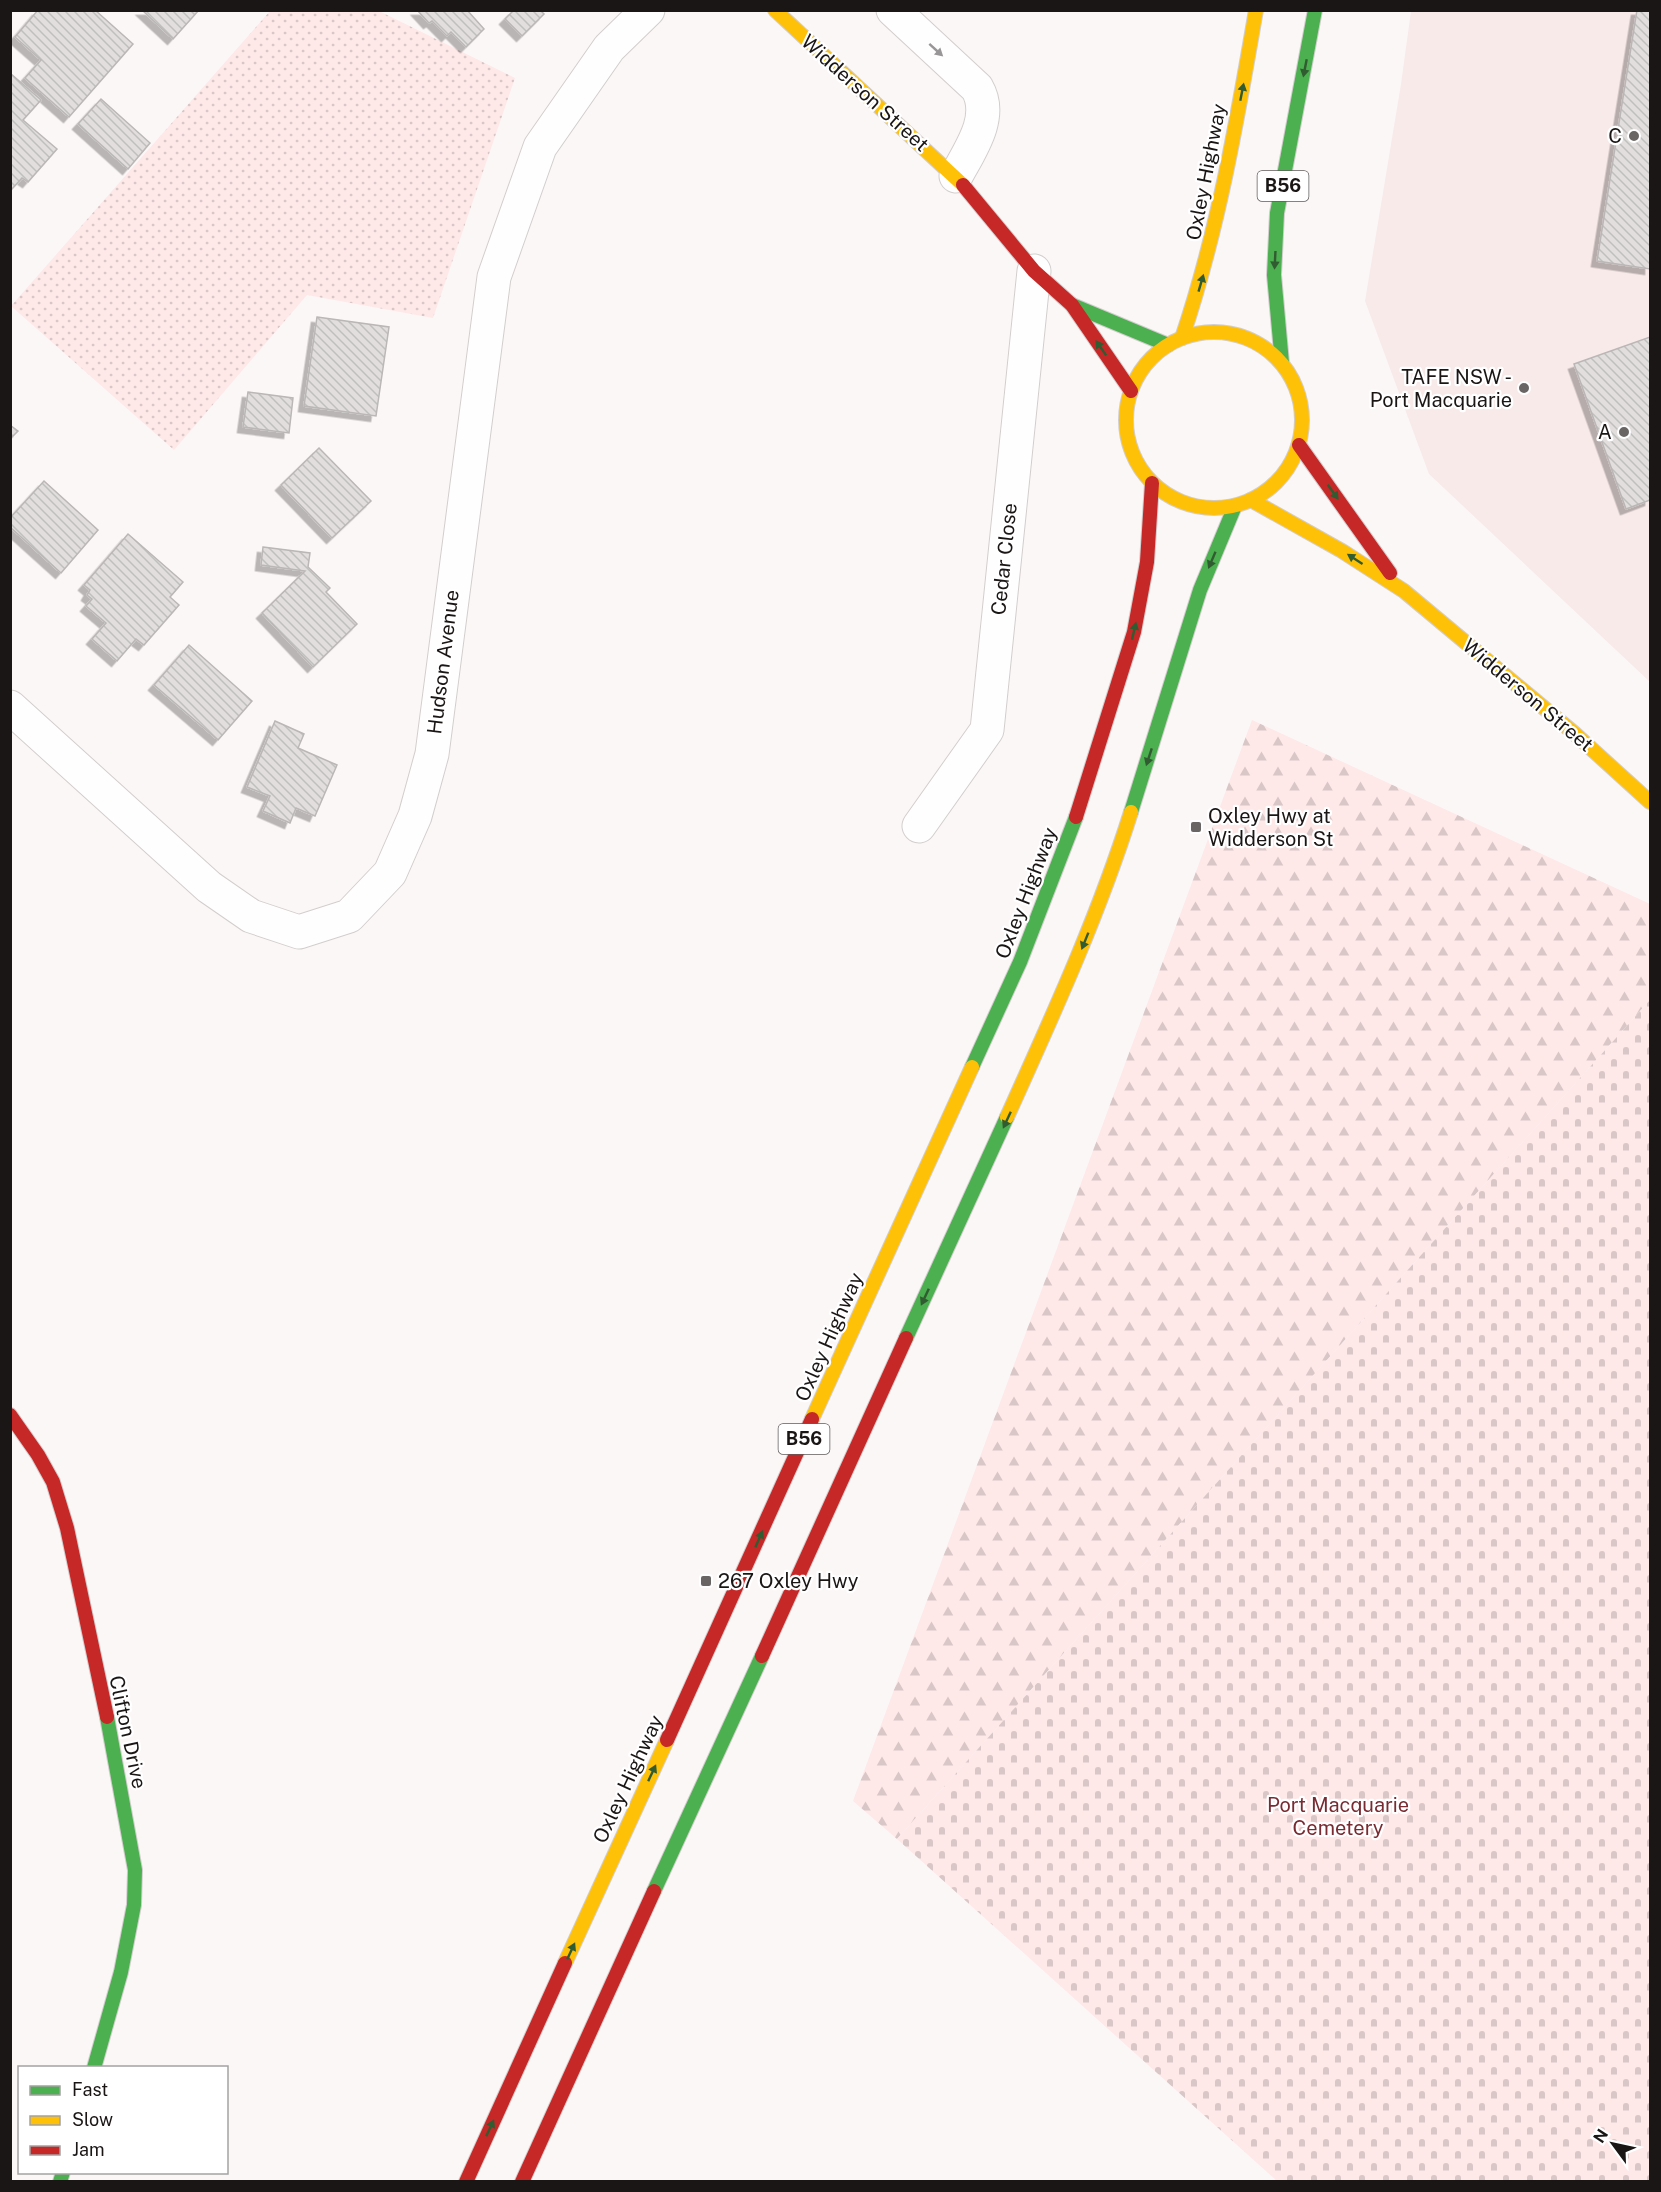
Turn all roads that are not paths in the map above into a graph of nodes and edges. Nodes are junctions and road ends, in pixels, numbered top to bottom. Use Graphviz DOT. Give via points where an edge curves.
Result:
graph roads {
  1 [pos="648,10"];
  2 [pos="775,10"];
  3 [pos="893,10"];
  4 [pos="1256,10"];
  5 [pos="1315,10"];
  6 [pos="956,176"];
  7 [pos="1034,271"];
  8 [pos="1072,305"];
  9 [pos="1182,338"];
  10 [pos="1168,345"];
  11 [pos="1282,363"];
  12 [pos="1131,391"];
  13 [pos="1299,445"];
  14 [pos="1152,483"];
  15 [pos="1251,500"];
  16 [pos="1235,506"];
  17 [pos="1404,591"];
  18 [pos="10,706"];
  19 [pos="1650,802"];
  20 [pos="919,826"];
  21 [pos="10,1415"];
  22 [pos="94,2066"];
  23 [pos="466,2181"];
  24 [pos="522,2181"];
  1 -- 18 [label="street, Hudson Avenue" via="609,48 540,147 494,277 432,753 415,816 390,873 349,916 299,932 251,916 209,887"];
  2 -- 6 [label="main road, Widderson Street"];
  3 -- 6 [label="street, one-way" via="982,96 982,122"];
  9 -- 4 [label="main road, Oxley Highway, one-way" via="1211,247"];
  5 -- 11 [label="main road, B56, one-way" via="1277,213 1274,274"];
  6 -- 7 [label="main road, Widderson Street"];
  7 -- 8 [label="main road, Widderson Street"];
  7 -- 20 [label="street, Cedar Close" via="987,730"];
  8 -- 10 [label="main road, Widderson Street"];
  12 -- 8 [label="main road, Widderson Street, one-way"];
  9 -- 10 [label="main road"];
  9 -- 11 [label="main road" via="1209,332 1236,335 1261,345"];
  10 -- 12 [label="main road" via="1152,358"];
  11 -- 13 [label="main road, B56" via="1297,388 1302,416"];
  12 -- 14 [label="main road" via="1126,416 1128,440 1136,463"];
  13 -- 15 [label="main road, B56" via="1289,468 1272,487"];
  13 -- 17 [label="main road, Widderson Street, one-way"];
  14 -- 16 [label="main road" via="1176,500 1205,508"];
  23 -- 14 [label="main road, Oxley Highway / B56, one-way" via="1020,962 1090,776 1134,632 1147,562"];
  15 -- 16 [label="main road, B56"];
  17 -- 15 [label="main road, Widderson Street, one-way"];
  16 -- 24 [label="main road, B56, one-way" via="1200,590 1098,910 1064,991"];
  17 -- 19 [label="main road, Widderson Street"];
  21 -- 22 [label="main road, Clifton Drive" via="53,1482 68,1528 135,1870 134,1905 121,1972"];
}
